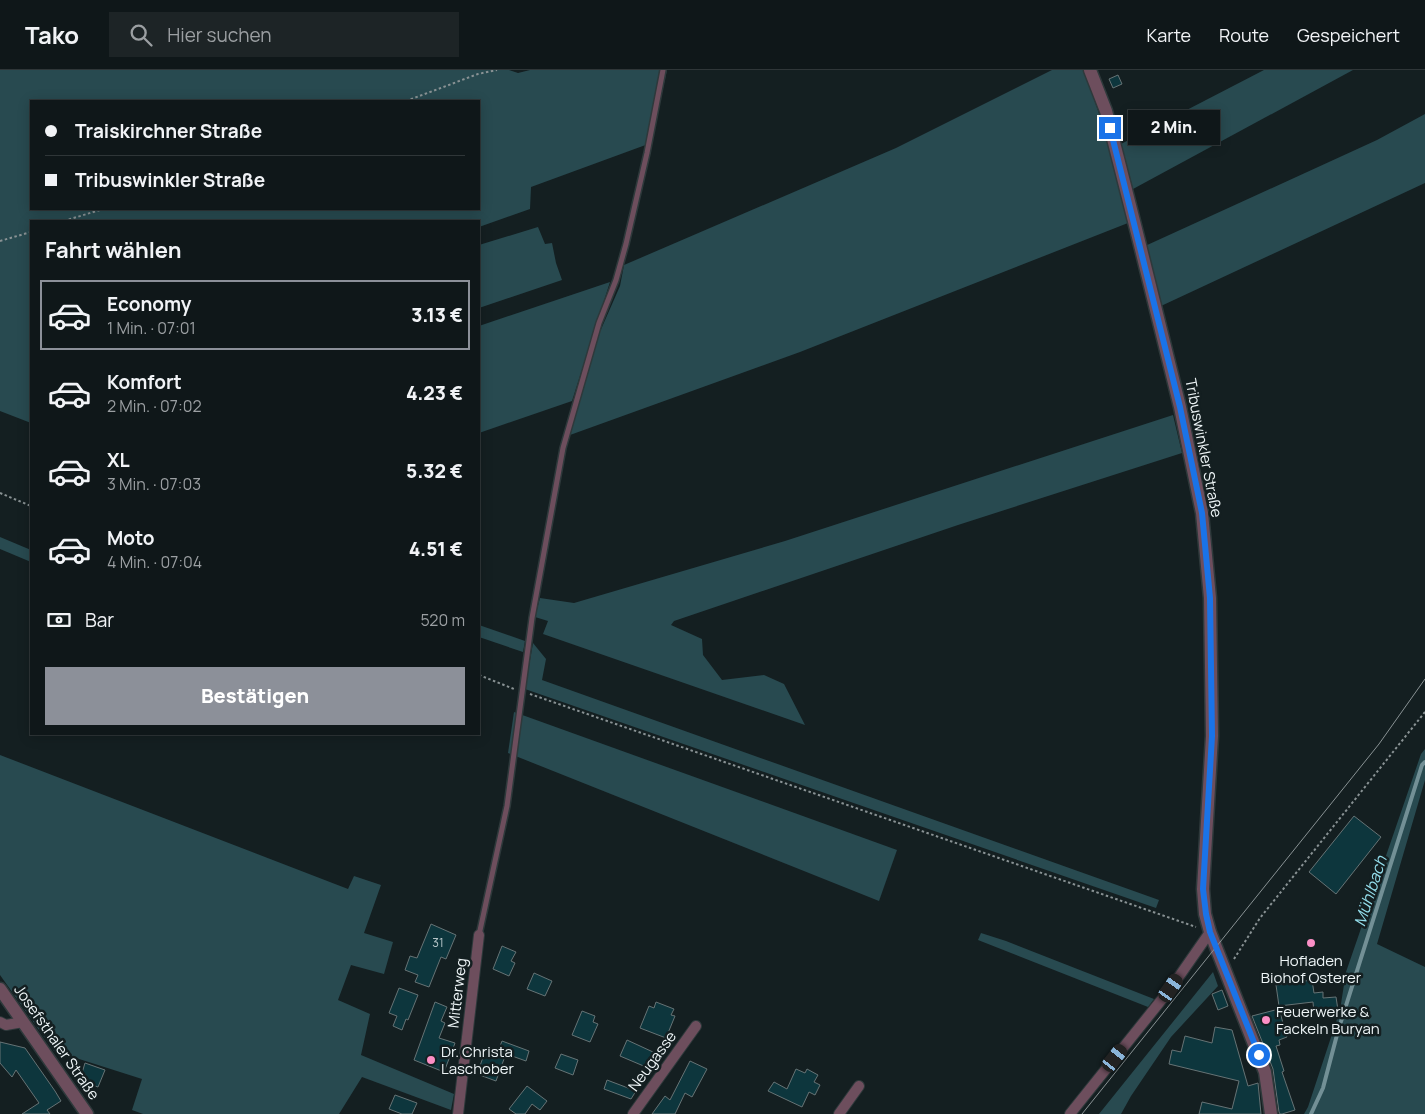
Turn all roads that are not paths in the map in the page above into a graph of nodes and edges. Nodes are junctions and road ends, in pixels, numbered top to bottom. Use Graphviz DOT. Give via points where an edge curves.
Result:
graph roads {
  1 [pos="663,70"];
  2 [pos="1090,70"];
  3 [pos="1210,932"];
  4 [pos="479,936"];
  5 [pos="0,989"];
  6 [pos="0,1022"];
  7 [pos="23,1022"];
  8 [pos="696,1026"];
  9 [pos="859,1086"];
  10 [pos="458,1110"];
  11 [pos="87,1114"];
  12 [pos="469,1114"];
  13 [pos="633,1114"];
  14 [pos="839,1114"];
  15 [pos="1070,1114"];
  16 [pos="1271,1114"];
  1 -- 4 [label="lane" via="626,244 563,448 532,618 507,806"];
  2 -- 3 [label="street, Tribuswinkler Straße" via="1106,111 1137,233 1180,407 1202,513 1210,598 1212,736 1203,889"];
  3 -- 15 [label="street" via="1171,988"];
  3 -- 16 [label="street, Tribuswinkler Straße" via="1265,1072"];
  4 -- 10 [label="street, Mitterweg"];
  5 -- 7 [label="street, Josefsthaler Straße"];
  6 -- 7 [label="street" via="6,1025"];
  7 -- 11 [label="street, Josefsthaler Straße"];
  8 -- 13 [label="street, Neugasse"];
  9 -- 14 [label="street"];
  10 -- 12 [label="street"];
}
